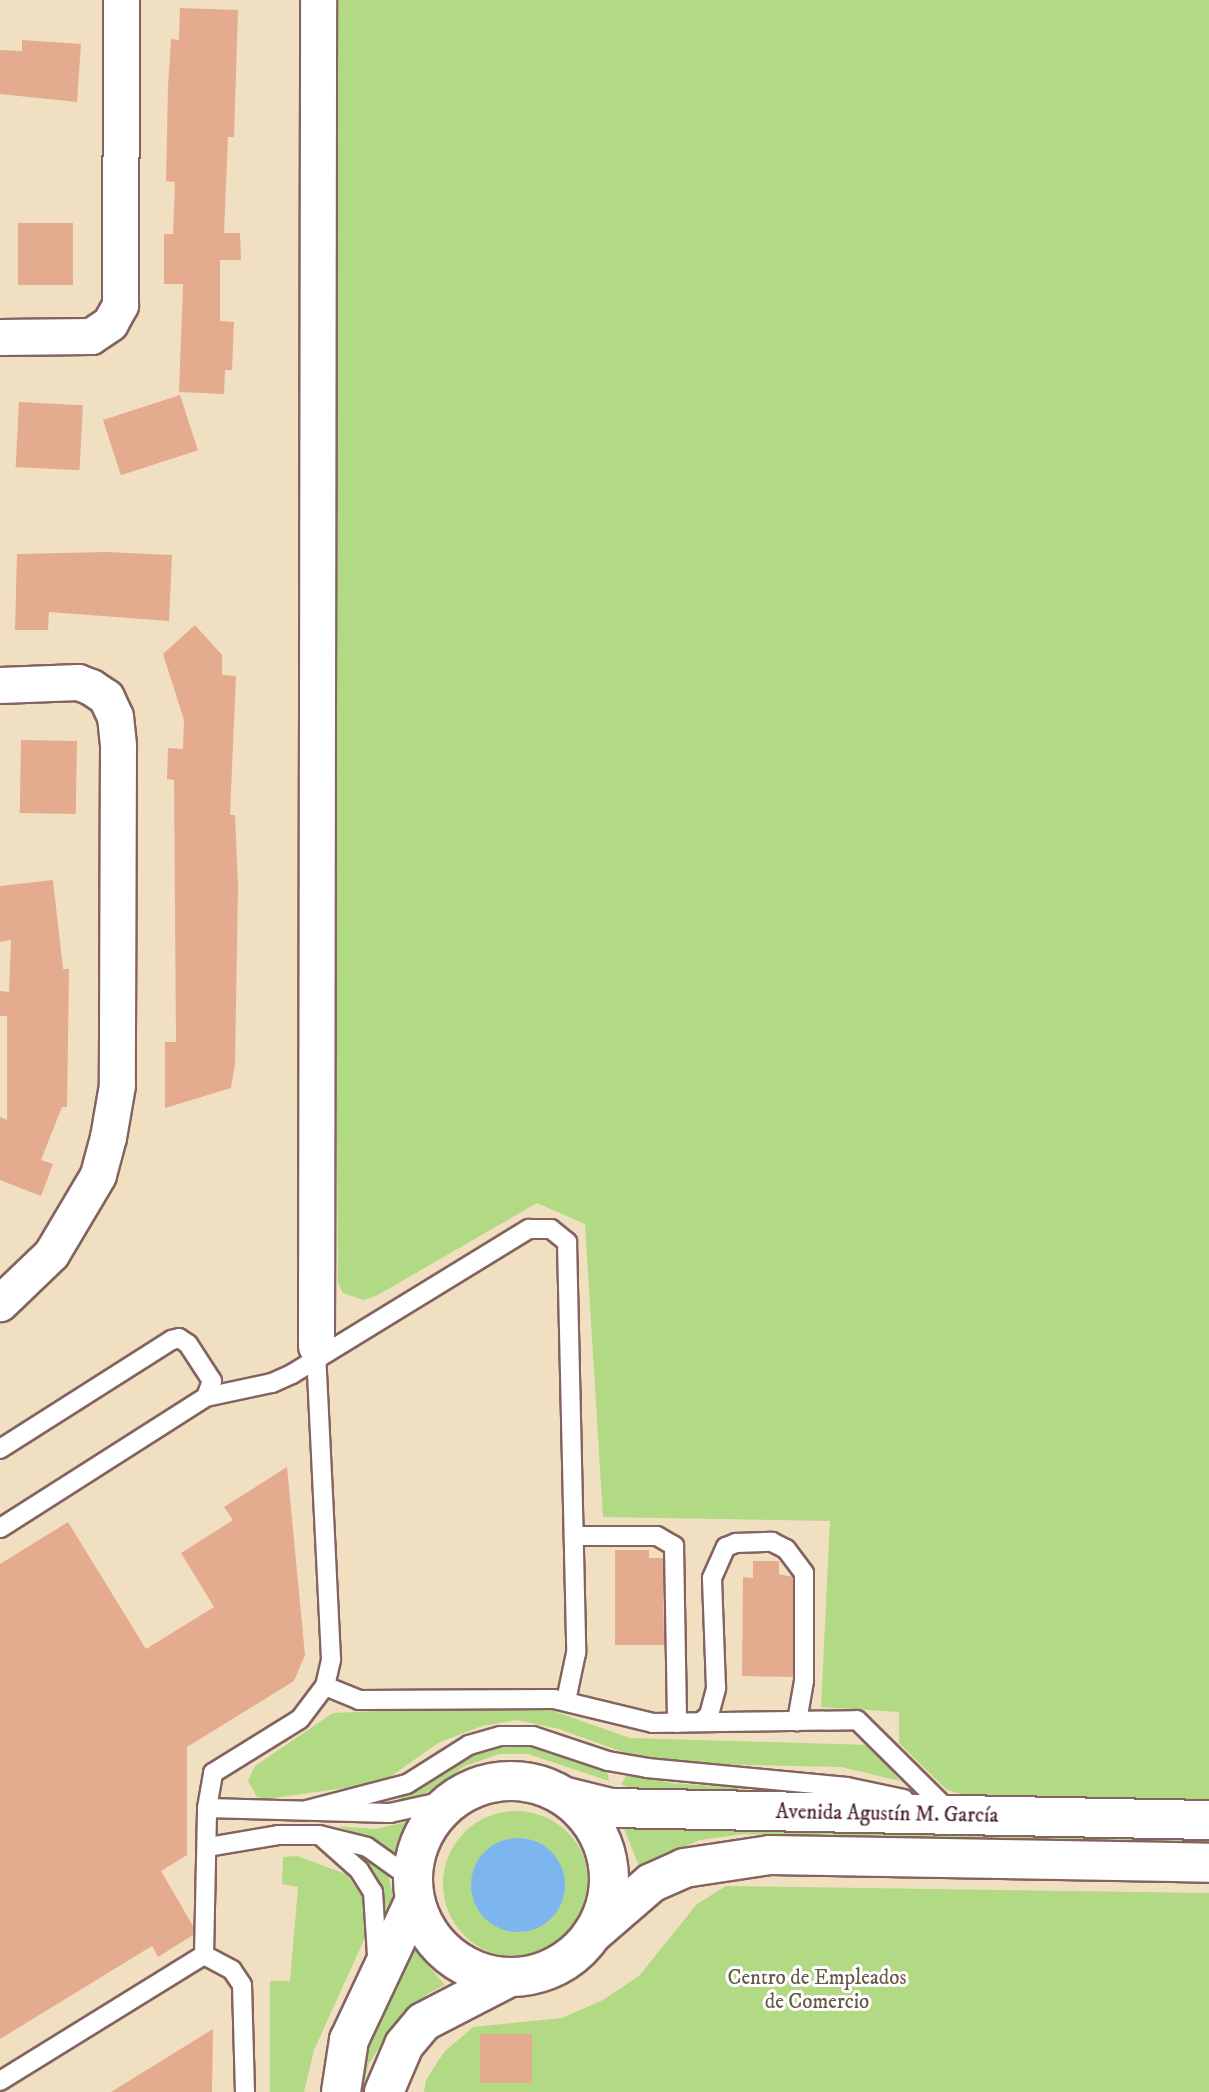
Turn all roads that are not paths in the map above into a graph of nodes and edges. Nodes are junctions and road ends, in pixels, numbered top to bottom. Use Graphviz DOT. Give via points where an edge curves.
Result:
graph roads {
  1 [pos="121,0"];
  2 [pos="318,0"];
  3 [pos="0,337"];
  4 [pos="0,685"];
  5 [pos="0,1303"];
  6 [pos="316,1353"];
  7 [pos="206,1397"];
  8 [pos="0,1449"];
  9 [pos="0,1528"];
  10 [pos="574,1536"];
  11 [pos="325,1686"];
  12 [pos="566,1701"];
  13 [pos="797,1721"];
  14 [pos="701,1722"];
  15 [pos="677,1723"];
  16 [pos="566,1797"];
  17 [pos="453,1799"];
  18 [pos="945,1807"];
  19 [pos="206,1808"];
  20 [pos="307,1810"];
  21 [pos="986,1816"];
  22 [pos="1209,1820"];
  23 [pos="319,1835"];
  24 [pos="208,1847"];
  25 [pos="1209,1863"];
  26 [pos="413,1891"];
  27 [pos="592,1934"];
  28 [pos="204,1955"];
  29 [pos="508,1978"];
  30 [pos="374,1983"];
  31 [pos="0,2081"];
  32 [pos="245,2092"];
  33 [pos="341,2092"];
  34 [pos="384,2092"];
  1 -- 3 [label="street" via="120,305 110,323 91,336"];
  2 -- 6 [label="street"];
  4 -- 5 [label="street" via="78,682 91,687 106,697 115,716 118,746 117,1085 108,1137 98,1175 65,1233 51,1254"];
  6 -- 7 [label="lane" via="272,1383"];
  6 -- 10 [label="lane" via="529,1228 551,1229 567,1242 570,1254"];
  6 -- 11 [label="lane" via="331,1660"];
  7 -- 8 [label="lane" via="212,1381 179,1338"];
  7 -- 9 [label="lane"];
  10 -- 12 [label="lane" via="576,1653"];
  10 -- 15 [label="lane" via="657,1536 674,1546"];
  11 -- 12 [label="lane" via="359,1700"];
  11 -- 19 [label="lane" via="300,1719 219,1766"];
  12 -- 15 [label="lane" via="653,1724"];
  13 -- 14 [label="lane"];
  13 -- 14 [label="lane" via="804,1681 804,1573 798,1559 779,1546 736,1543 726,1547 712,1578 716,1688 709,1715"];
  13 -- 18 [label="lane" via="857,1720"];
  14 -- 15 [label="lane"];
  16 -- 17 [label="main road" via="539,1785 510,1780 480,1785"];
  16 -- 21 [label="main road, Avenida Agustín M. García" via="611,1808"];
  16 -- 27 [label="main road" via="588,1818 604,1845 609,1876 605,1906"];
  17 -- 20 [label="lane" via="390,1813"];
  17 -- 26 [label="main road" via="432,1820 418,1847"];
  18 -- 20 [label="lane" via="847,1787 647,1768 607,1761 533,1736 500,1736 469,1745 407,1784"];
  18 -- 21 [label="lane"];
  19 -- 20 [label="lane"];
  19 -- 24 [label="lane"];
  21 -- 22 [label="main road, Avenida Agustín M. García"];
  23 -- 24 [label="lane" via="278,1835"];
  23 -- 26 [label="lane" via="367,1847"];
  23 -- 30 [label="lane" via="359,1870 373,1892 379,1937"];
  24 -- 28 [label="lane"];
  25 -- 27 [label="main road, Avenida Agustín M. García" via="770,1854 684,1868 651,1883"];
  26 -- 29 [label="main road" via="428,1933 443,1952 484,1975"];
  26 -- 30 [label="main road"];
  27 -- 29 [label="main road" via="570,1958 541,1973"];
  28 -- 31 [label="lane"];
  28 -- 32 [label="lane" via="232,1970 242,1985"];
  29 -- 34 [label="main road" via="423,2022 404,2045"];
  30 -- 33 [label="main road" via="349,2040"];
}
